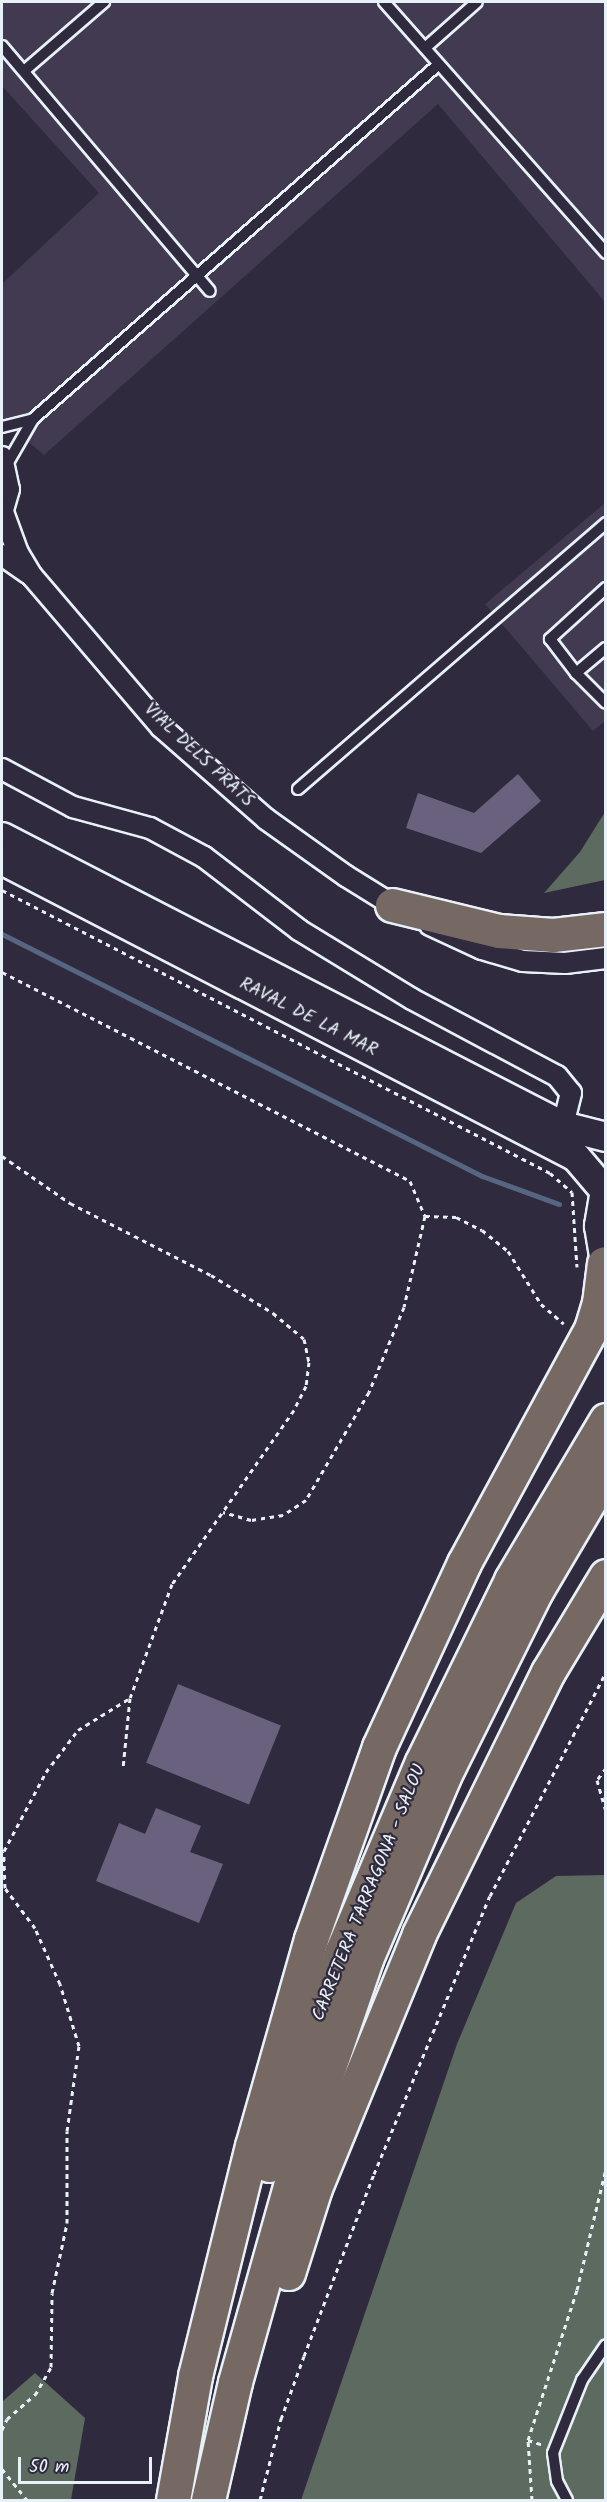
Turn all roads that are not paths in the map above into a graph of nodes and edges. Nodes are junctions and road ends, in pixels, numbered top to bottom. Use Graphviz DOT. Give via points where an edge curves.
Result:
graph roads {
  1 [pos="104,2"];
  2 [pos="384,2"];
  3 [pos="477,2"];
  4 [pos="2,46"];
  5 [pos="425,48"];
  6 [pos="439,64"];
  7 [pos="24,71"];
  8 [pos="606,253"];
  9 [pos="199,274"];
  10 [pos="210,291"];
  11 [pos="33,419"];
  12 [pos="2,427"];
  13 [pos="4,461"];
  14 [pos="2,513"];
  15 [pos="606,523"];
  16 [pos="2,555"];
  17 [pos="32,576"];
  18 [pos="606,588"];
  19 [pos="606,648"];
  20 [pos="576,674"];
  21 [pos="606,703"];
  22 [pos="2,769"];
  23 [pos="297,789"];
  24 [pos="2,837"];
  25 [pos="2,860"];
  26 [pos="392,905"];
  27 [pos="606,929"];
  28 [pos="606,958"];
  29 [pos="563,1126"];
  30 [pos="606,1137"];
  31 [pos="605,1187"];
  32 [pos="596,1270"];
  33 [pos="606,1420"];
  34 [pos="606,1472"];
  35 [pos="606,1576"];
  36 [pos="606,2345"];
  37 [pos="173,2500"];
  38 [pos="180,2500"];
  39 [pos="208,2500"];
  40 [pos="217,2500"];
  41 [pos="567,2500"];
  1 -- 7 [label="lane"];
  2 -- 5 [label="lane"];
  3 -- 5 [label="lane"];
  4 -- 7 [label="lane"];
  5 -- 6 [label="lane"];
  6 -- 8 [label="lane"];
  6 -- 9 [label="lane"];
  7 -- 9 [label="lane"];
  9 -- 10 [label="lane"];
  9 -- 11 [label="lane"];
  11 -- 12 [label="lane"];
  11 -- 13 [label="lane"];
  13 -- 14 [label="street" via="9,489"];
  14 -- 17 [label="street, VIAL DELS PRATS"];
  15 -- 23 [label="lane"];
  16 -- 17 [label="street, VIAL DELS PRATS"];
  17 -- 26 [label="street, VIAL DELS PRATS" via="161,727 266,819"];
  18 -- 20 [label="lane" via="552,634 552,646"];
  19 -- 20 [label="lane"];
  20 -- 21 [label="lane"];
  22 -- 29 [label="street" via="73,807 150,828 204,857 299,930 412,999 557,1076 571,1093"];
  24 -- 29 [label="street, RAVAL DE LA MAR"];
  25 -- 31 [label="street, RAVAL DE LA MAR" via="576,1157"];
  26 -- 27 [label="highway" via="499,931 553,935"];
  26 -- 28 [label="street, VIAL DELS PRATS" via="448,935 500,956 543,963"];
  29 -- 30 [label="street, RAVAL DE LA MAR"];
  31 -- 32 [label="street"];
  32 -- 37 [label="highway" via="599,1303 591,1329 464,1563 384,1736 311,1939 252,2146 195,2376"];
  33 -- 38 [label="highway, CARRETERA TARRAGONA - SALOU" via="511,1580 422,1762 342,1951 274,2149 208,2378"];
  34 -- 39 [label="highway, CARRETERA TARRAGONA - SALOU" via="536,1591 444,1776 366,1959 299,2155 235,2382"];
  35 -- 40 [label="highway" via="548,1672 419,1934 315,2188"];
  36 -- 41 [label="lane" via="582,2380 554,2453 557,2481"];
}
